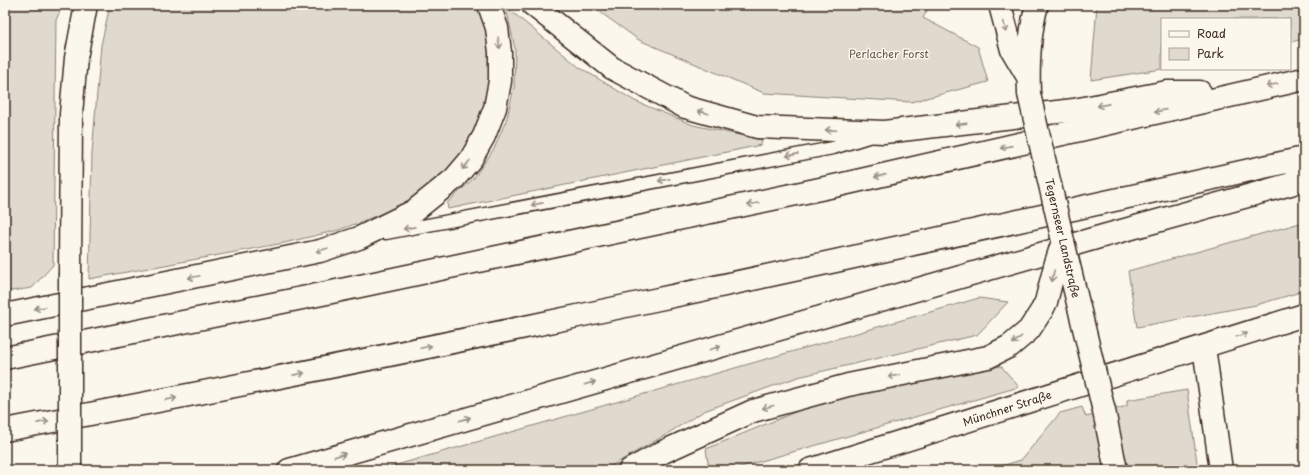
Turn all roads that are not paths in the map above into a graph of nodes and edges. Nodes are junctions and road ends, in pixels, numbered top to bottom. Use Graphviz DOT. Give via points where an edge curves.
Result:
graph roads {
  1 [pos="86,5"];
  2 [pos="489,5"];
  3 [pos="533,5"];
  4 [pos="1000,5"];
  5 [pos="1037,5"];
  6 [pos="1022,47"];
  7 [pos="1304,78"];
  8 [pos="1239,92"];
  9 [pos="884,132"];
  10 [pos="1304,158"];
  11 [pos="1304,173"];
  12 [pos="359,238"];
  13 [pos="1063,241"];
  14 [pos="5,315"];
  15 [pos="1304,315"];
  16 [pos="1204,347"];
  17 [pos="5,358"];
  18 [pos="5,430"];
  19 [pos="70,470"];
  20 [pos="289,470"];
  21 [pos="630,470"];
  22 [pos="810,470"];
  23 [pos="1116,470"];
  24 [pos="1221,470"];
  1 -- 19 [label="main road, bridge" via="76,58 71,114"];
  2 -- 12 [label="main road, one-way" via="497,28 500,81 495,108 484,136 471,159 454,179 414,211"];
  9 -- 3 [label="main road, one-way" via="757,127 685,107 612,68"];
  4 -- 6 [label="main road, one-way"];
  5 -- 6 [label="main road, Tegernseer Landstraße"];
  6 -- 13 [label="main road, Tegernseer Landstraße, bridge" via="1029,94"];
  7 -- 8 [label="main road, one-way"];
  8 -- 9 [label="main road, one-way" via="1167,92 1074,110"];
  8 -- 17 [label="main road, one-way" via="839,185 319,295"];
  9 -- 12 [label="lane, one-way" via="833,148"];
  18 -- 10 [label="main road, one-way" via="334,367 897,248"];
  20 -- 11 [label="main road, one-way" via="1291,184"];
  12 -- 14 [label="main road, one-way" via="320,251"];
  13 -- 21 [label="main road, one-way, bridge" via="1042,310 1029,330 1010,346 988,357 848,385 753,411"];
  13 -- 23 [label="main road, Tegernseer Landstraße, bridge"];
  16 -- 15 [label="main road, one-way"];
  16 -- 22 [label="main road, Münchner Straße"];
  16 -- 24 [label="main road"];
}
